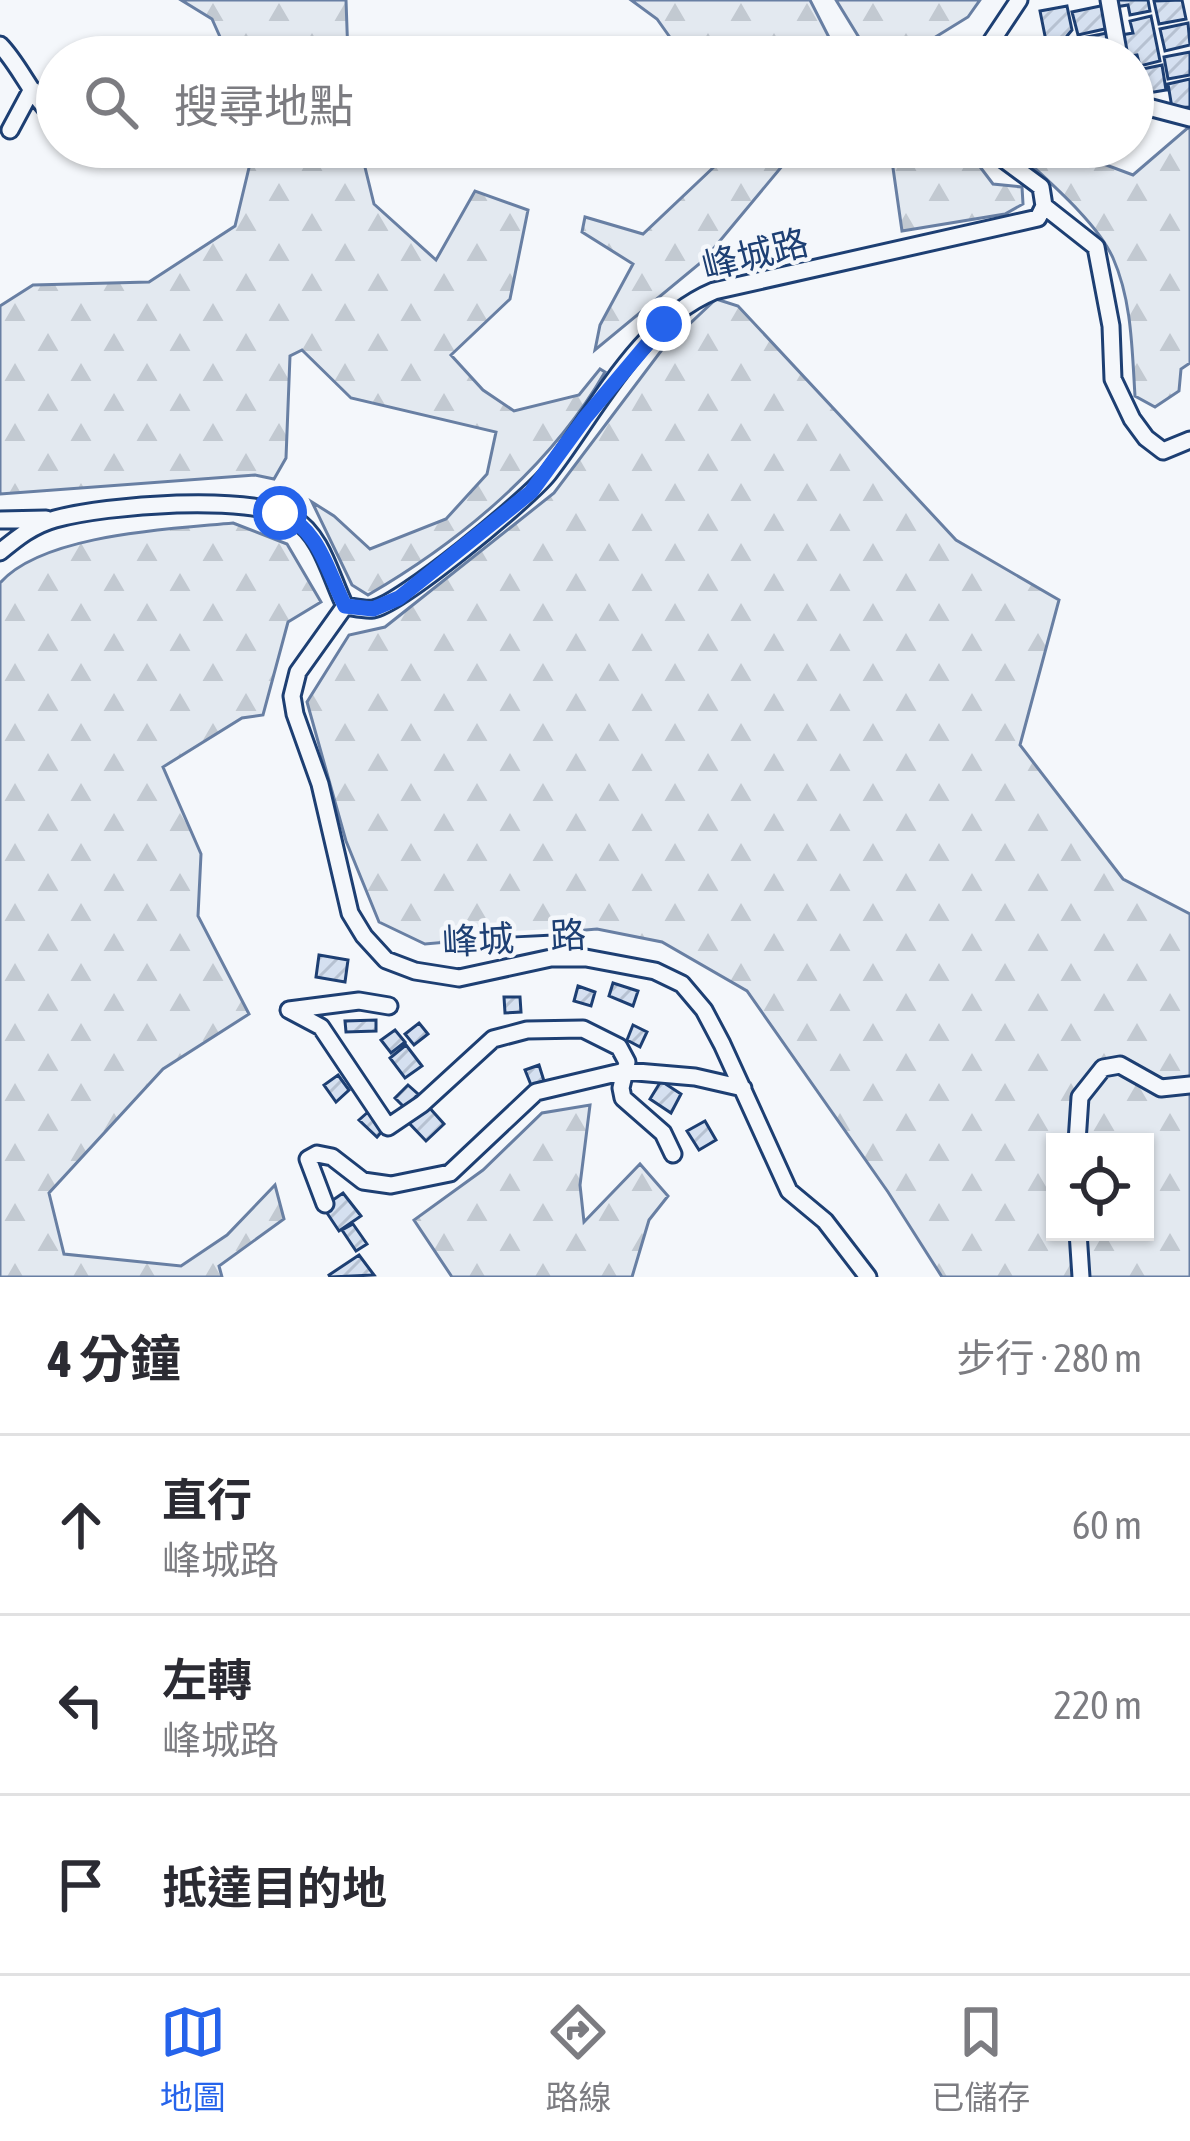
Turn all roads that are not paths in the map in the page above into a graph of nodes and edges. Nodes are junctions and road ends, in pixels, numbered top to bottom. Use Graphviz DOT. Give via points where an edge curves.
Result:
graph roads {
  1 [pos="1019,0"];
  2 [pos="1109,0"];
  3 [pos="996,36"];
  4 [pos="1115,36"];
  5 [pos="0,45"];
  6 [pos="32,89"];
  7 [pos="36,96"];
  8 [pos="1154,109"];
  9 [pos="1190,118"];
  10 [pos="10,130"];
  11 [pos="1015,168"];
  12 [pos="1044,206"];
  13 [pos="1190,440"];
  14 [pos="55,519"];
  15 [pos="0,520"];
  16 [pos="0,552"];
  17 [pos="345,606"];
  18 [pos="388,1006"];
  19 [pos="626,1071"];
  20 [pos="1190,1085"];
  21 [pos="743,1088"];
  22 [pos="1078,1133"];
  23 [pos="673,1154"];
  24 [pos="325,1204"];
  25 [pos="1079,1241"];
  26 [pos="868,1277"];
  27 [pos="1081,1277"];
  1 -- 3 [label="street"];
  2 -- 4 [label="street"];
  5 -- 6 [label="street"];
  6 -- 7 [label="street"];
  6 -- 10 [label="street"];
  8 -- 9 [label="street"];
  11 -- 12 [label="street" via="1041,187"];
  12 -- 13 [label="street" via="1096,247 1113,379 1132,419 1163,451"];
  12 -- 17 [label="street, 峰城路" via="1027,222 687,303 531,492 399,598 373,609"];
  14 -- 15 [label="street"];
  14 -- 16 [label="street"];
  14 -- 17 [label="street" via="261,506 298,520"];
  17 -- 21 [label="street, 峰城一路" via="298,672 292,696 350,913 364,936 386,960 459,978 551,958 656,971 682,984 704,1010"];
  18 -- 19 [label="street" via="359,1001 289,1010 321,1027 388,1127 493,1039 527,1030 599,1034 619,1047"];
  19 -- 21 [label="street"];
  19 -- 23 [label="street" via="623,1098 663,1133"];
  19 -- 24 [label="street" via="536,1092 449,1173 391,1185 363,1181 317,1154 308,1159"];
  20 -- 22 [label="street" via="1161,1088 1120,1065 1103,1068 1080,1097"];
  21 -- 26 [label="street, 峰城一路" via="789,1191 825,1221"];
  25 -- 27 [label="street"];
}
